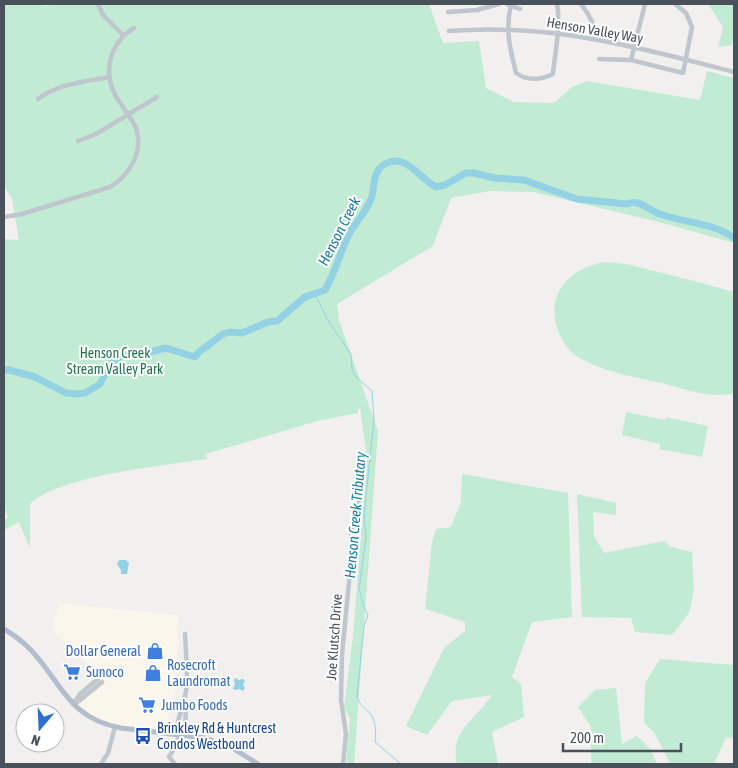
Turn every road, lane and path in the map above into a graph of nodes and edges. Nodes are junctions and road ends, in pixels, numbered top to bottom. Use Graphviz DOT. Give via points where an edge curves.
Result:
graph roads {
  1 [pos="98,4"];
  2 [pos="499,4"];
  3 [pos="509,4"];
  4 [pos="557,4"];
  5 [pos="580,4"];
  6 [pos="645,4"];
  7 [pos="675,4"];
  8 [pos="520,9"];
  9 [pos="448,12"];
  10 [pos="134,28"];
  11 [pos="507,29"];
  12 [pos="596,30"];
  13 [pos="449,31"];
  14 [pos="558,33"];
  15 [pos="123,35"];
  16 [pos="634,48"];
  17 [pos="599,59"];
  18 [pos="631,60"];
  19 [pos="686,60"];
  20 [pos="734,72"];
  21 [pos="110,77"];
  22 [pos="157,97"];
  23 [pos="38,99"];
  24 [pos="128,114"];
  25 [pos="78,141"];
  26 [pos="4,217"];
  27 [pos="361,483"];
  28 [pos="4,628"];
  29 [pos="185,634"];
  30 [pos="100,681"];
  31 [pos="185,697"];
  32 [pos="73,704"];
  33 [pos="115,727"];
  34 [pos="180,734"];
  35 [pos="101,764"];
  36 [pos="175,764"];
  37 [pos="258,764"];
  38 [pos="343,764"];
  1 -- 15 [label="street" via="103,15"];
  2 -- 9 [label="street" via="478,10"];
  3 -- 8 [label="street"];
  3 -- 11 [label="street"];
  4 -- 14 [label="street"];
  5 -- 12 [label="street"];
  6 -- 16 [label="street"];
  7 -- 19 [label="street" via="686,13 692,27"];
  10 -- 15 [label="street"];
  11 -- 13 [label="street, Henson Valley Way"];
  11 -- 14 [label="street, Henson Valley Way"];
  11 -- 14 [label="street" via="516,73 521,77 542,80 553,74"];
  14 -- 16 [label="street, Henson Valley Way"];
  15 -- 21 [label="street" via="111,56"];
  16 -- 18 [label="street"];
  16 -- 19 [label="street, Henson Valley Way"];
  17 -- 18 [label="street"];
  18 -- 19 [label="street" via="682,74"];
  19 -- 20 [label="street, Henson Valley Way"];
  21 -- 23 [label="street" via="63,85"];
  21 -- 24 [label="street" via="116,98"];
  22 -- 24 [label="street"];
  24 -- 25 [label="street"];
  24 -- 26 [label="street" via="136,129 137,151 130,170 118,183"];
  27 -- 38 [label="street, Joe Klutsch Drive" via="351,533 342,654 341,700 346,734"];
  28 -- 32 [label="main road" via="31,650"];
  29 -- 31 [label="street"];
  30 -- 32 [label="street" via="80,694"];
  31 -- 34 [label="street"];
  31 -- 34 [label="street"];
  32 -- 33 [label="main road" via="91,718"];
  33 -- 34 [label="main road"];
  33 -- 35 [label="street" via="108,753"];
  34 -- 36 [label="street" via="169,757"];
  34 -- 37 [label="main road" via="222,744"];
}
